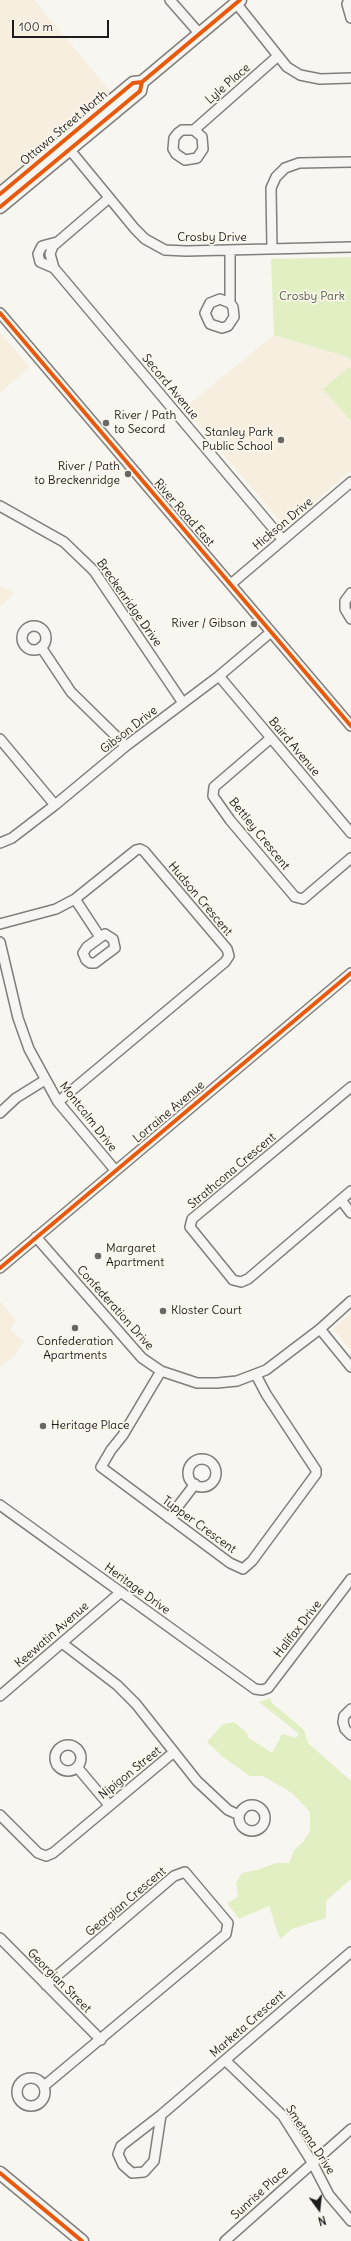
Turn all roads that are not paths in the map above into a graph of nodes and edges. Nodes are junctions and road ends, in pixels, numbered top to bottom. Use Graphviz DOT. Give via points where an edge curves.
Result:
graph roads {
  1 [pos="170,0"];
  2 [pos="349,0"];
  3 [pos="238,2"];
  4 [pos="351,18"];
  5 [pos="199,33"];
  6 [pos="278,56"];
  7 [pos="351,78"];
  8 [pos="142,82"];
  9 [pos="194,130"];
  10 [pos="70,150"];
  11 [pos="351,162"];
  12 [pos="0,194"];
  13 [pos="109,198"];
  14 [pos="0,207"];
  15 [pos="351,247"];
  16 [pos="272,249"];
  17 [pos="230,250"];
  18 [pos="230,303"];
  19 [pos="0,313"];
  20 [pos="351,482"];
  21 [pos="0,506"];
  22 [pos="283,540"];
  23 [pos="231,584"];
  24 [pos="351,594"];
  25 [pos="351,620"];
  26 [pos="271,632"];
  27 [pos="41,647"];
  28 [pos="219,676"];
  29 [pos="183,703"];
  30 [pos="351,726"];
  31 [pos="271,738"];
  32 [pos="0,739"];
  33 [pos="126,746"];
  34 [pos="55,805"];
  35 [pos="351,833"];
  36 [pos="0,843"];
  37 [pos="351,858"];
  38 [pos="75,900"];
  39 [pos="0,924"];
  40 [pos="100,937"];
  41 [pos="0,942"];
  42 [pos="2,966"];
  43 [pos="351,973"];
  44 [pos="45,1080"];
  45 [pos="351,1087"];
  46 [pos="58,1102"];
  47 [pos="0,1114"];
  48 [pos="115,1170"];
  49 [pos="351,1192"];
  50 [pos="340,1200"];
  51 [pos="351,1213"];
  52 [pos="36,1237"];
  53 [pos="0,1268"];
  54 [pos="351,1301"];
  55 [pos="320,1329"];
  56 [pos="351,1367"];
  57 [pos="160,1371"];
  58 [pos="256,1375"];
  59 [pos="195,1484"];
  60 [pos="0,1505"];
  61 [pos="169,1518"];
  62 [pos="351,1579"];
  63 [pos="121,1592"];
  64 [pos="348,1592"];
  65 [pos="62,1643"];
  66 [pos="262,1690"];
  67 [pos="0,1696"];
  68 [pos="351,1709"];
  69 [pos="351,1734"];
  70 [pos="174,1752"];
  71 [pos="77,1767"];
  72 [pos="109,1805"];
  73 [pos="0,1815"];
  74 [pos="239,1815"];
  75 [pos="0,1938"];
  76 [pos="351,1952"];
  77 [pos="46,1985"];
  78 [pos="101,2040"];
  79 [pos="225,2060"];
  80 [pos="44,2086"];
  81 [pos="161,2115"];
  82 [pos="351,2128"];
  83 [pos="312,2162"];
  84 [pos="0,2173"];
  85 [pos="351,2221"];
  86 [pos="82,2241"];
  87 [pos="225,2241"];
  1 -- 5 [label="street"];
  2 -- 4 [label="street" via="347,4"];
  3 -- 5 [label="main road, Ottawa Street North"];
  3 -- 6 [label="street"];
  5 -- 8 [label="main road, Ottawa Street North"];
  6 -- 7 [label="street" via="287,67 300,75 320,79"];
  6 -- 9 [label="street, Lyle Place"];
  8 -- 10 [label="main road, Ottawa Street North" via="140,91"];
  8 -- 12 [label="main road, Ottawa Street North" via="133,84"];
  10 -- 13 [label="street, Crosby Drive"];
  10 -- 14 [label="main road, Ottawa Street North"];
  11 -- 16 [label="street" via="299,163 285,168 271,188"];
  13 -- 17 [label="street, Crosby Drive" via="135,230 154,245 172,250"];
  13 -- 22 [label="street, Secord Avenue" via="57,242 50,254 54,268"];
  15 -- 16 [label="street, Crosby Drive"];
  16 -- 17 [label="street, Crosby Drive"];
  17 -- 18 [label="street"];
  19 -- 23 [label="street, River Road East"];
  20 -- 22 [label="street, Hickson Drive"];
  21 -- 29 [label="street, Breckenridge Drive" via="64,542 94,571"];
  22 -- 23 [label="street, Hickson Drive"];
  23 -- 26 [label="street, River Road East"];
  24 -- 25 [label="street" via="345,601 345,609"];
  26 -- 28 [label="street, Gibson Drive"];
  26 -- 30 [label="street, River Road East"];
  27 -- 33 [label="street" via="71,692"];
  28 -- 29 [label="street, Gibson Drive"];
  28 -- 31 [label="street, Baird Avenue"];
  29 -- 33 [label="street, Gibson Drive"];
  31 -- 35 [label="street, Baird Avenue"];
  31 -- 37 [label="street, Bettley Crescent" via="214,787 213,796 295,897 302,899"];
  32 -- 34 [label="street"];
  33 -- 34 [label="street, Gibson Drive"];
  34 -- 36 [label="street, Gibson Drive" via="12,838"];
  38 -- 39 [label="street, Hudson Crescent" via="56,909"];
  38 -- 40 [label="street"];
  38 -- 46 [label="street, Hudson Crescent" via="140,849 227,949 229,956"];
  41 -- 42 [label="street, Montcalm Drive"];
  42 -- 44 [label="street, Montcalm Drive" via="29,1049"];
  43 -- 48 [label="street, Lorraine Avenue"];
  44 -- 46 [label="street, Montcalm Drive"];
  44 -- 47 [label="street" via="16,1098"];
  45 -- 50 [label="street, Strathcona Crescent" via="192,1219 190,1227 233,1280 241,1282 248,1279"];
  46 -- 48 [label="street, Montcalm Drive"];
  48 -- 52 [label="street, Lorraine Avenue"];
  49 -- 50 [label="street, Strathcona Crescent"];
  50 -- 51 [label="street"];
  52 -- 53 [label="street, Lorraine Avenue"];
  52 -- 57 [label="street, Confederation Drive" via="130,1346"];
  54 -- 55 [label="street, Confederation Drive"];
  55 -- 56 [label="street"];
  55 -- 58 [label="street, Confederation Drive"];
  57 -- 58 [label="street, Confederation Drive" via="197,1383 237,1381"];
  57 -- 61 [label="street, Tupper Crescent" via="101,1467"];
  58 -- 61 [label="street, Tupper Crescent" via="316,1470 315,1479 252,1561 243,1569 230,1563"];
  59 -- 61 [label="street"];
  60 -- 63 [label="street, Heritage Drive"];
  62 -- 64 [label="street, Halifax Drive"];
  63 -- 65 [label="street, Keewatin Avenue"];
  63 -- 66 [label="street, Heritage Drive" via="255,1689"];
  64 -- 66 [label="street, Halifax Drive" via="268,1688"];
  65 -- 67 [label="street, Keewatin Avenue"];
  65 -- 70 [label="street, Nipigon Street" via="117,1685 136,1704"];
  68 -- 69 [label="street" via="344,1716 343,1722 345,1729"];
  70 -- 72 [label="street, Nipigon Street"];
  70 -- 74 [label="street" via="197,1781 228,1810"];
  71 -- 72 [label="street"];
  72 -- 73 [label="street, Nipigon Street" via="54,1853 46,1856 38,1853"];
  75 -- 77 [label="street, Georgian Street"];
  76 -- 79 [label="street, Marketa Crescent"];
  77 -- 78 [label="street, Georgian Street"];
  77 -- 78 [label="street, Georgian Crescent" via="174,1876 185,1872 228,1923 226,1934"];
  78 -- 80 [label="street"];
  79 -- 81 [label="street, Marketa Crescent"];
  79 -- 83 [label="street, Smetana Drive" via="283,2116"];
  81 -- 81 [label="street, Marketa Crescent" via="121,2146 118,2154 123,2165 132,2173 144,2172 154,2161"];
  82 -- 83 [label="street, Sunrise Place"];
  83 -- 85 [label="street, Smetana Drive" via="330,2195"];
  83 -- 87 [label="street, Sunrise Place"];
  84 -- 86 [label="main road"];
}
